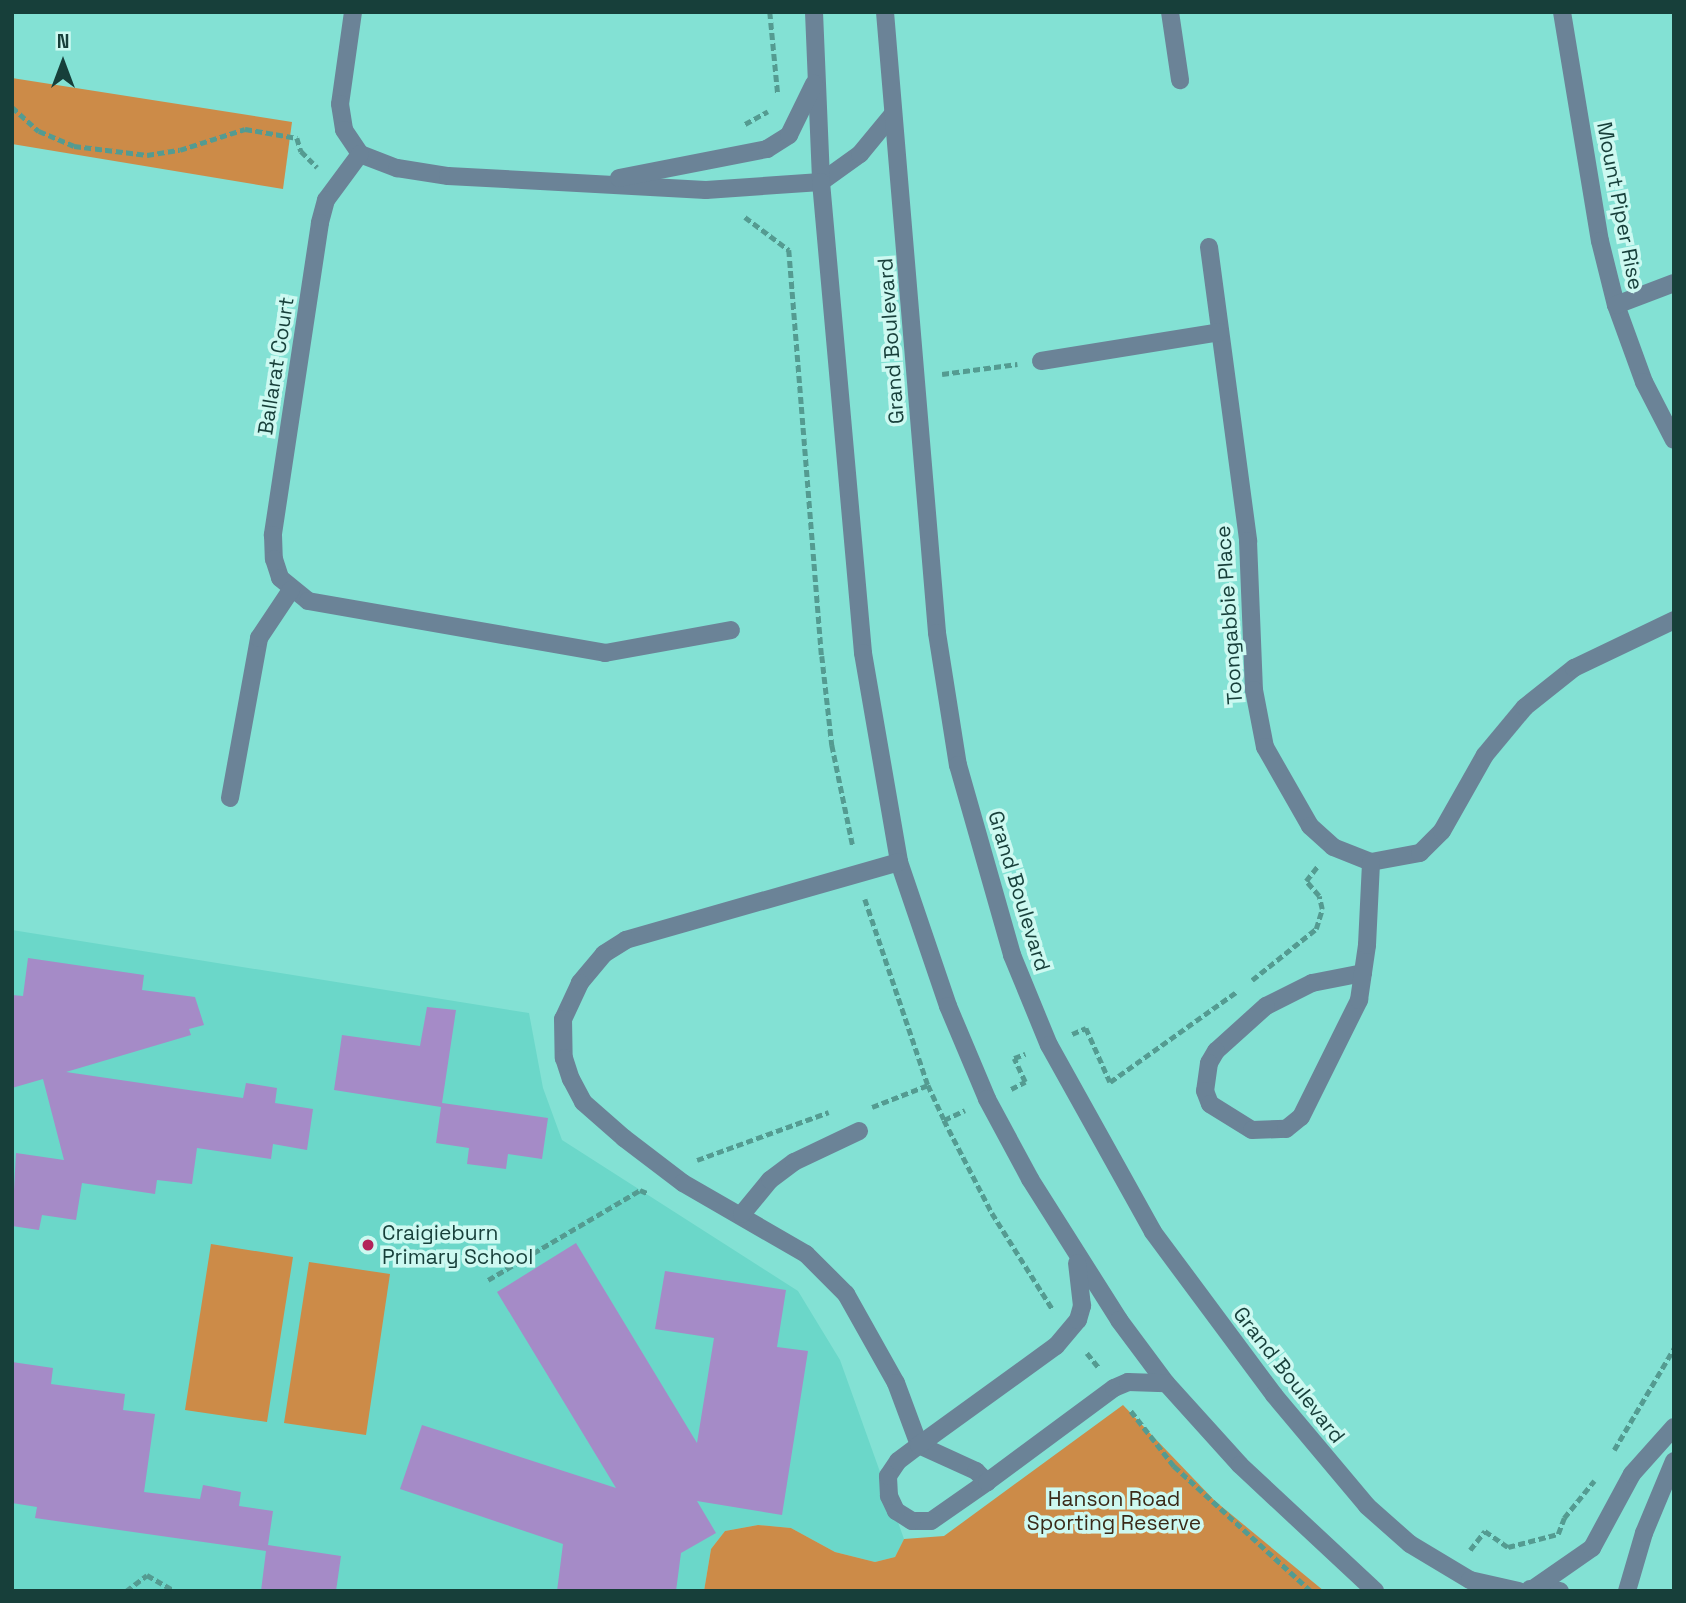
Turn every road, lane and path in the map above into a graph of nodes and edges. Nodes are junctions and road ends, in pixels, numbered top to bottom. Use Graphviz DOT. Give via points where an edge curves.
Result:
graph roads {
  1 [pos="353,12"];
  2 [pos="769,12"];
  3 [pos="814,12"];
  4 [pos="885,12"];
  5 [pos="1170,12"];
  6 [pos="1562,12"];
  7 [pos="817,78"];
  8 [pos="1180,80"];
  9 [pos="12,107"];
  10 [pos="893,114"];
  11 [pos="360,154"];
  12 [pos="741,154"];
  13 [pos="338,180"];
  14 [pos="821,182"];
  15 [pos="599,183"];
  16 [pos="743,189"];
  17 [pos="1209,247"];
  18 [pos="1674,283"];
  19 [pos="1616,305"];
  20 [pos="1220,332"];
  21 [pos="1041,361"];
  22 [pos="917,377"];
  23 [pos="1674,440"];
  24 [pos="291,590"];
  25 [pos="1674,620"];
  26 [pos="731,630"];
  27 [pos="230,798"];
  28 [pos="899,862"];
  29 [pos="1371,862"];
  30 [pos="859,874"];
  31 [pos="1363,973"];
  32 [pos="928,1085"];
  33 [pos="859,1131"];
  34 [pos="742,1214"];
  35 [pos="1076,1256"];
  36 [pos="1674,1348"];
  37 [pos="1167,1383"];
  38 [pos="1674,1427"];
  39 [pos="919,1445"];
  40 [pos="1611,1455"];
  41 [pos="1674,1461"];
  42 [pos="1597,1476"];
  43 [pos="987,1482"];
  44 [pos="1485,1531"];
  45 [pos="1525,1590"];
  46 [pos="126,1591"];
  47 [pos="175,1591"];
  48 [pos="1375,1591"];
  49 [pos="1560,1591"];
  50 [pos="1627,1591"];
  1 -- 11 [label="street" via="340,104 344,130"];
  2 -- 12 [label="path" via="779,105 740,126"];
  3 -- 7 [label="street"];
  4 -- 10 [label="street, Grand Boulevard"];
  5 -- 8 [label="street"];
  6 -- 19 [label="street, Mount Piper Rise" via="1600,240"];
  7 -- 12 [label="street" via="789,135 767,149"];
  7 -- 14 [label="street"];
  9 -- 13 [label="path" via="56,140 146,155 180,150 245,129 297,138 312,163"];
  10 -- 14 [label="street" via="860,154"];
  10 -- 22 [label="street, Grand Boulevard"];
  11 -- 13 [label="street, Ballarat Court"];
  11 -- 15 [label="street" via="397,168 448,176"];
  12 -- 15 [label="street"];
  13 -- 24 [label="street, Ballarat Court" via="320,223 273,535 274,559"];
  14 -- 16 [label="street"];
  14 -- 28 [label="street" via="863,653"];
  15 -- 16 [label="street"];
  16 -- 30 [label="path" via="745,218 789,250 823,669 832,745"];
  17 -- 20 [label="street, Toongabbie Place"];
  18 -- 19 [label="street"];
  19 -- 23 [label="street, Mount Piper Rise" via="1644,382"];
  20 -- 21 [label="street"];
  20 -- 29 [label="street, Toongabbie Place" via="1248,541 1254,690 1265,747 1310,826 1334,847"];
  21 -- 22 [label="path"];
  22 -- 45 [label="street, Grand Boulevard" via="937,633 958,765 1008,943 1049,1045 1153,1232 1324,1458 1367,1506 1410,1544 1470,1580"];
  24 -- 26 [label="street" via="308,601 605,653"];
  24 -- 27 [label="street" via="258,638"];
  25 -- 29 [label="street, Toongabbie Place" via="1574,668 1525,707 1485,755 1433,844 1406,859"];
  28 -- 30 [label="street"];
  28 -- 35 [label="street" via="948,1006 987,1099"];
  29 -- 31 [label="street"];
  30 -- 32 [label="path" via="886,968"];
  30 -- 34 [label="street" via="626,940 604,954 580,983 563,1019 564,1058 583,1102 682,1183"];
  31 -- 31 [label="street" via="1352,1021 1301,1116 1286,1129 1252,1130 1210,1104 1205,1077 1212,1057 1266,1006 1312,983"];
  33 -- 34 [label="street" via="794,1162 770,1180"];
  34 -- 39 [label="street" via="806,1254 846,1294 896,1383"];
  35 -- 37 [label="street"];
  35 -- 39 [label="street" via="1082,1306 1069,1331 1056,1346"];
  36 -- 40 [label="path"];
  37 -- 43 [label="street" via="1129,1382 1114,1388"];
  37 -- 48 [label="street" via="1240,1465"];
  38 -- 45 [label="street" via="1632,1474 1592,1548"];
  39 -- 43 [label="street" via="976,1471"];
  39 -- 43 [label="street" via="898,1461 888,1476 896,1511 912,1521 931,1521"];
  41 -- 50 [label="street" via="1644,1533"];
  42 -- 44 [label="path" via="1564,1518 1561,1530 1508,1547"];
  45 -- 49 [label="street, Grand Boulevard"];
  46 -- 47 [label="path" via="147,1575"];
}
